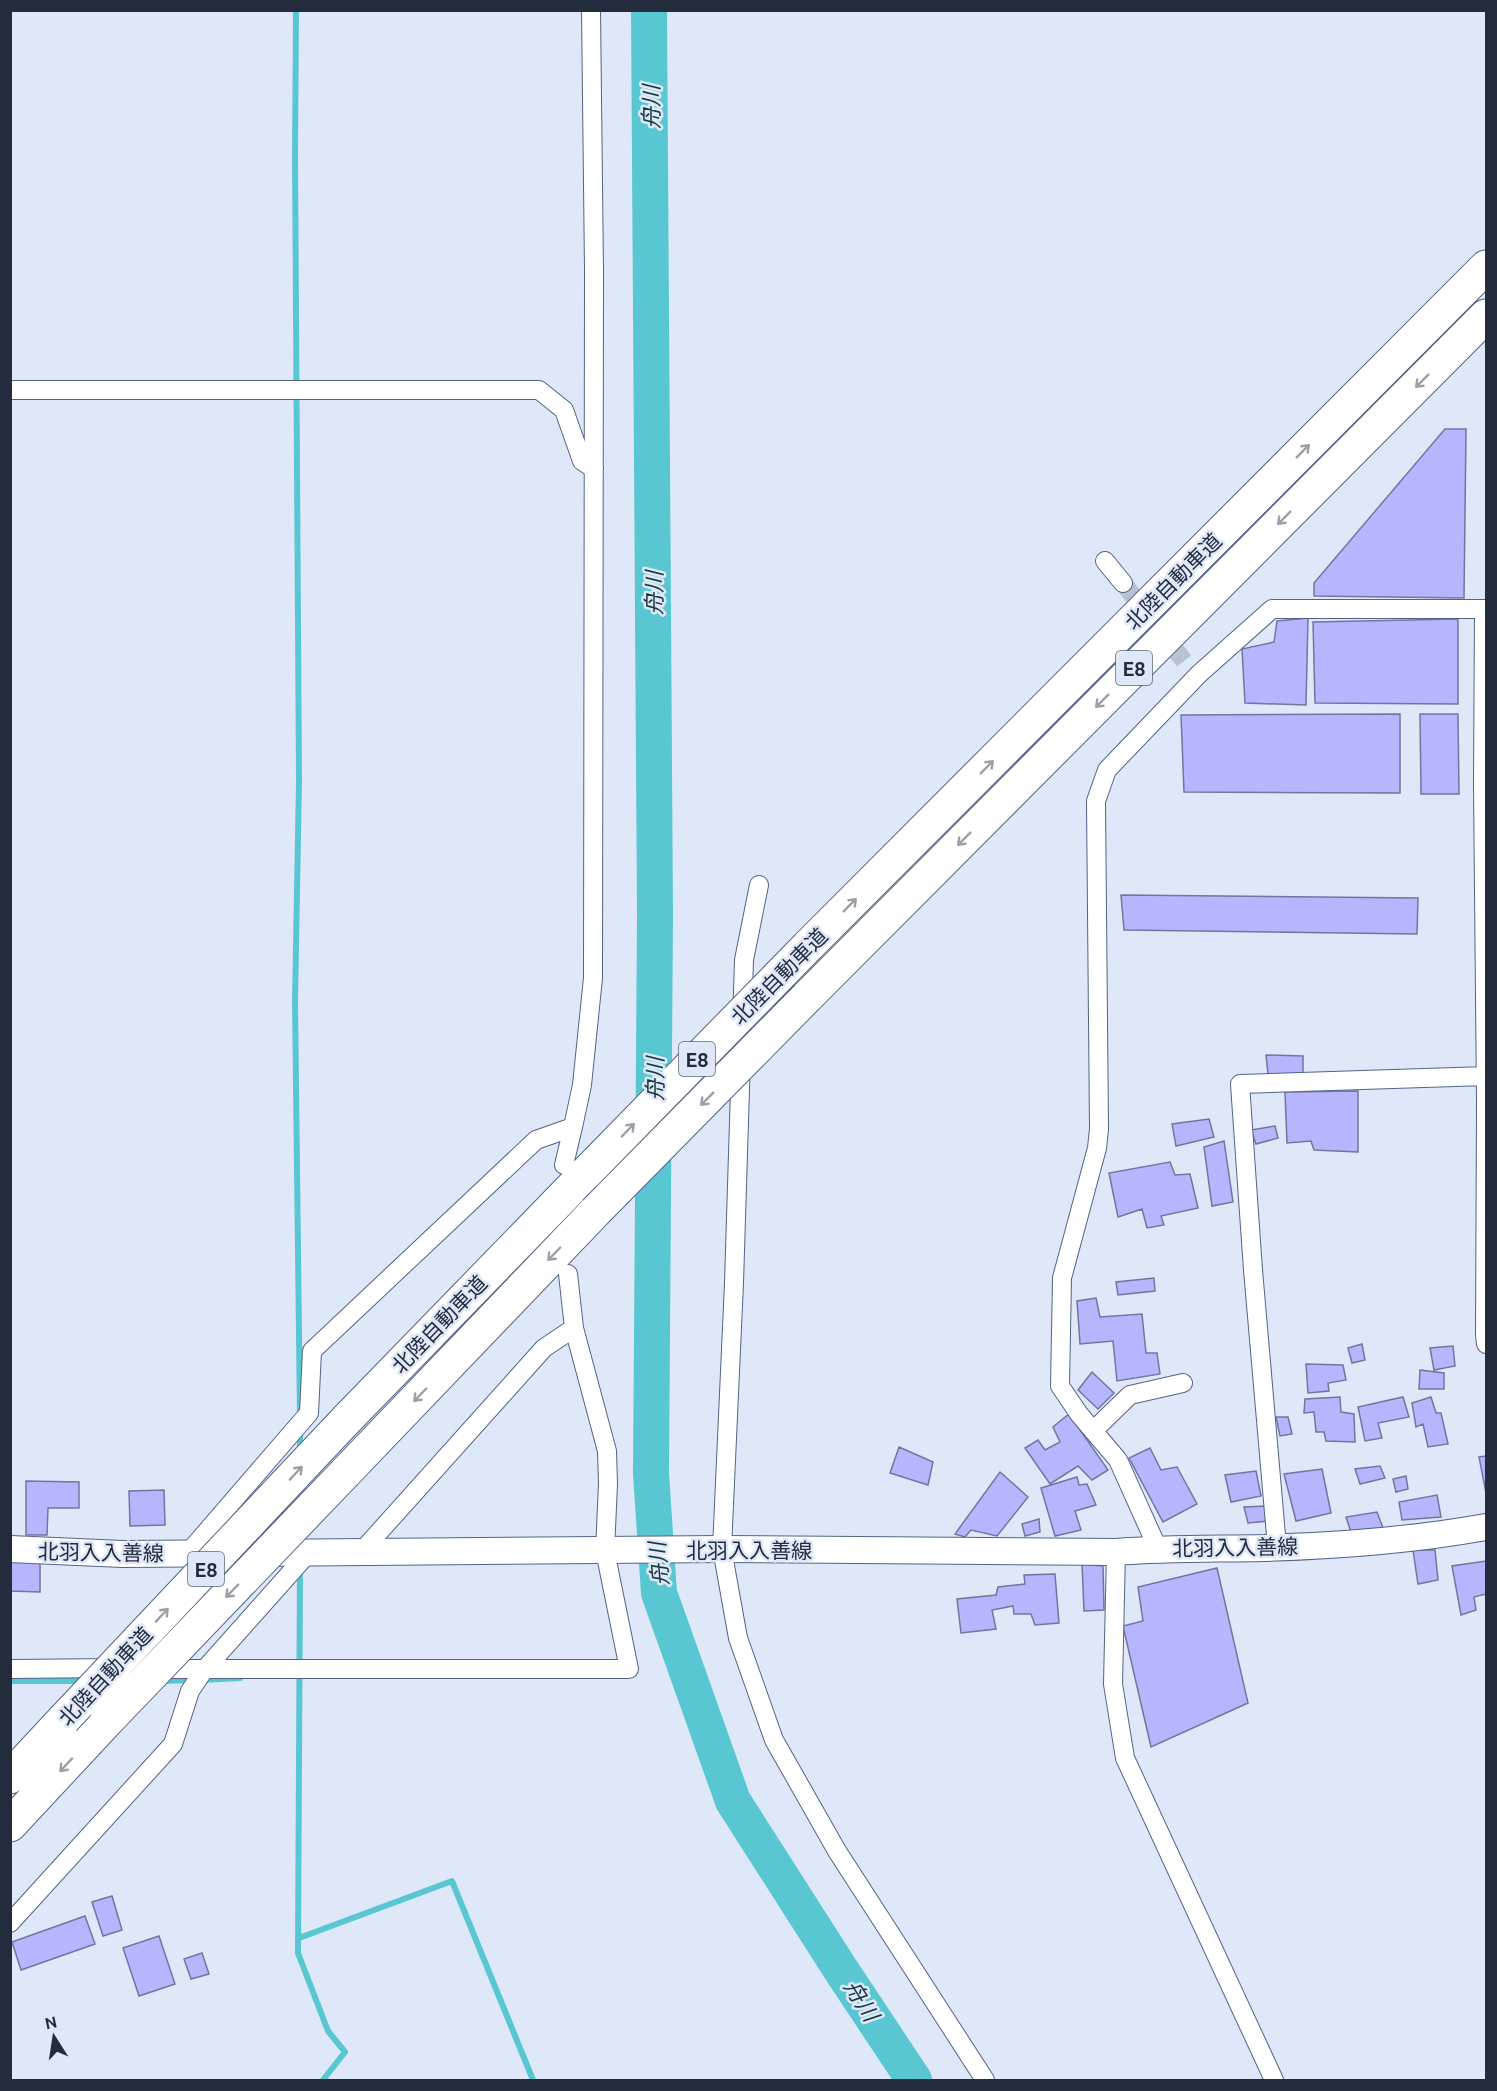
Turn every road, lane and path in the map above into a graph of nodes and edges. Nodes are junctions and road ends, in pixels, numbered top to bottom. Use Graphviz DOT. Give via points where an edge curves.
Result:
graph roads {
  1 [pos="591,10"];
  2 [pos="1486,267"];
  3 [pos="1486,316"];
  4 [pos="10,390"];
  5 [pos="594,469"];
  6 [pos="1105,561"];
  7 [pos="1123,583"];
  8 [pos="1485,609"];
  9 [pos="1485,785"];
  10 [pos="759,885"];
  11 [pos="1486,1076"];
  12 [pos="1486,1104"];
  13 [pos="573,1127"];
  14 [pos="575,1168"];
  15 [pos="568,1274"];
  16 [pos="574,1328"];
  17 [pos="1486,1344"];
  18 [pos="1183,1383"];
  19 [pos="1093,1431"];
  20 [pos="1486,1527"];
  21 [pos="1277,1547"];
  22 [pos="722,1549"];
  23 [pos="1158,1549"];
  24 [pos="10,1550"];
  25 [pos="610,1550"];
  26 [pos="310,1551"];
  27 [pos="362,1551"];
  28 [pos="1116,1551"];
  29 [pos="188,1553"];
  30 [pos="10,1669"];
  31 [pos="204,1670"];
  32 [pos="10,1777"];
  33 [pos="10,1825"];
  34 [pos="10,1923"];
  35 [pos="985,2080"];
  36 [pos="1275,2080"];
  1 -- 5 [label="street"];
  14 -- 2 [label="highway, 北陸自動車道 / E8, one-way, bridge" via="808,946"];
  3 -- 33 [label="highway, 北陸自動車道 / E8, one-way, bridge" via="595,1212"];
  4 -- 5 [label="street" via="539,390 564,410 582,461"];
  5 -- 13 [label="street" via="593,978 582,1085"];
  6 -- 7 [label="street"];
  8 -- 9 [label="street"];
  8 -- 19 [label="street" via="1272,609 1193,670 1107,770 1096,801 1099,1129 1062,1278 1060,1386"];
  9 -- 11 [label="street"];
  10 -- 22 [label="street" via="744,960"];
  11 -- 12 [label="street"];
  11 -- 21 [label="street" via="1240,1084"];
  12 -- 17 [label="street"];
  13 -- 14 [label="street"];
  13 -- 29 [label="street" via="536,1140 312,1351 309,1413"];
  32 -- 14 [label="highway, 北陸自動車道 / E8, one-way, bridge" via="347,1419"];
  15 -- 16 [label="street"];
  16 -- 25 [label="street" via="607,1451"];
  16 -- 27 [label="street" via="544,1348"];
  18 -- 19 [label="street" via="1130,1395"];
  19 -- 23 [label="street" via="1118,1460"];
  20 -- 21 [label="main road, 北羽入入善線" via="1374,1542"];
  21 -- 23 [label="main road, 北羽入入善線"];
  22 -- 25 [label="main road, 北羽入入善線"];
  22 -- 28 [label="main road, 北羽入入善線"];
  22 -- 35 [label="street" via="738,1638 774,1740 837,1851"];
  23 -- 28 [label="main road, 北羽入入善線"];
  24 -- 29 [label="main road, 北羽入入善線"];
  25 -- 27 [label="main road, 北羽入入善線"];
  25 -- 31 [label="street" via="629,1669"];
  26 -- 27 [label="main road, 北羽入入善線"];
  26 -- 29 [label="main road, 北羽入入善線"];
  26 -- 31 [label="street"];
  28 -- 36 [label="street" via="1113,1684 1125,1758"];
  30 -- 31 [label="street"];
  31 -- 34 [label="street" via="190,1691 173,1744"];
}
